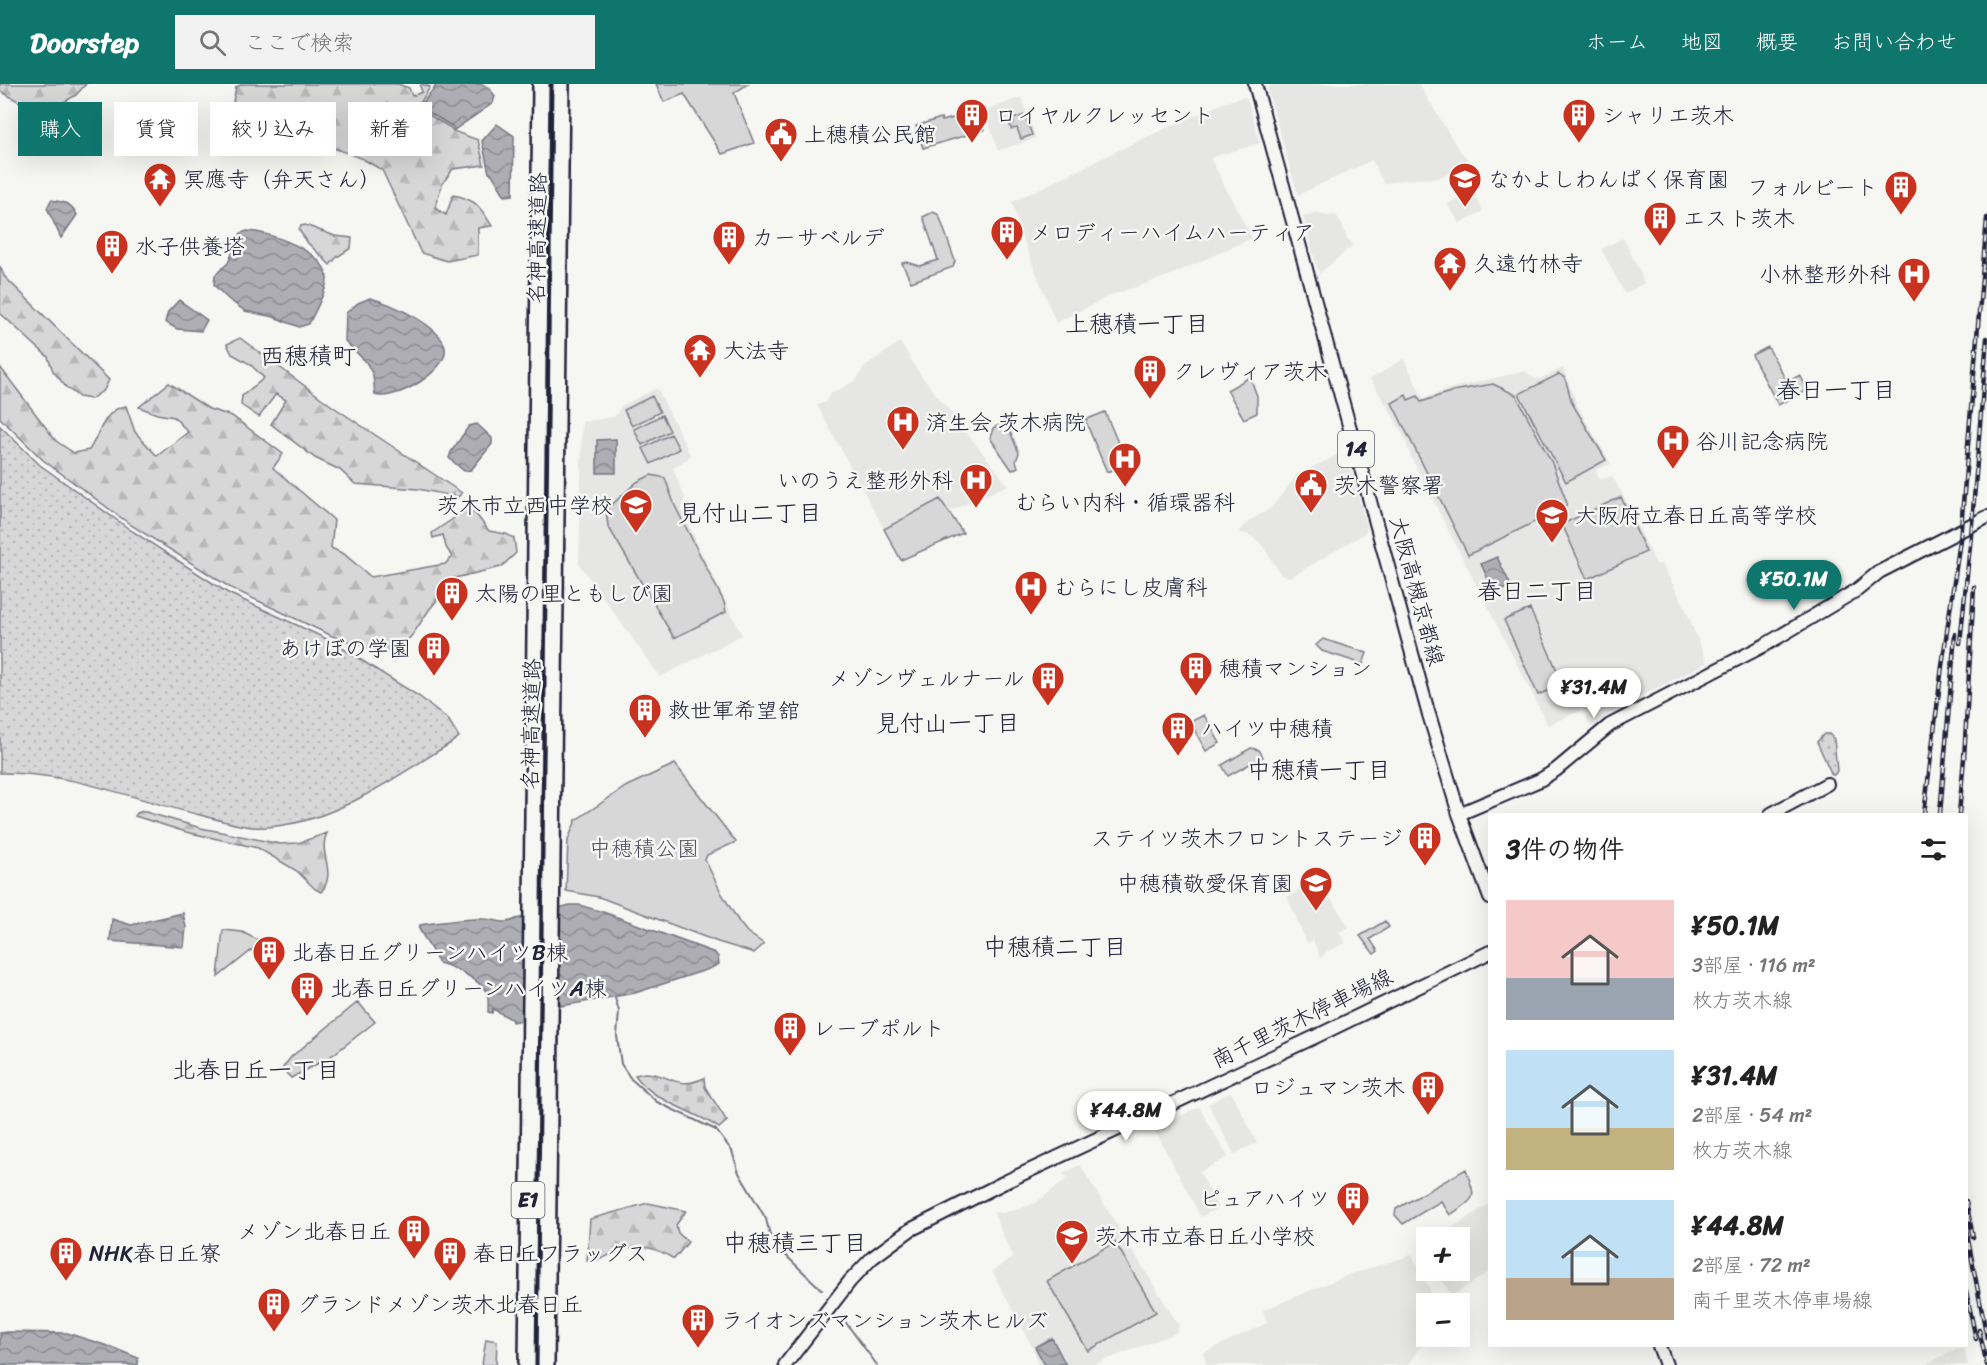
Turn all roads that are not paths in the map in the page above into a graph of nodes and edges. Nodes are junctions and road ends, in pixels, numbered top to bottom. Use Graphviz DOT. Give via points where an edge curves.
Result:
graph roads {
  1 [pos="541,84"];
  2 [pos="561,84"];
  3 [pos="1254,84"];
  4 [pos="1987,517"];
  5 [pos="1827,784"];
  6 [pos="1773,813"];
  7 [pos="1459,814"];
  8 [pos="1488,893"];
  9 [pos="1488,953"];
  10 [pos="1659,1347"];
  11 [pos="526,1365"];
  12 [pos="546,1365"];
  13 [pos="785,1365"];
  14 [pos="1666,1365"];
  1 -- 11 [label="highway, 名神高速道路 / E1"];
  2 -- 12 [label="highway, 名神高速道路 / E1"];
  3 -- 7 [label="main road, 大阪高槻京都線 / 14"];
  4 -- 7 [label="main road" via="1880,572 1765,645 1610,725 1540,780"];
  5 -- 6 [label="main road"];
  7 -- 8 [label="main road, 大阪高槻京都線 / 14"];
  9 -- 13 [label="main road, 南千里茨木停車場線" via="910,1230 872,1258 850,1281"];
  10 -- 14 [label="main road"];
}
